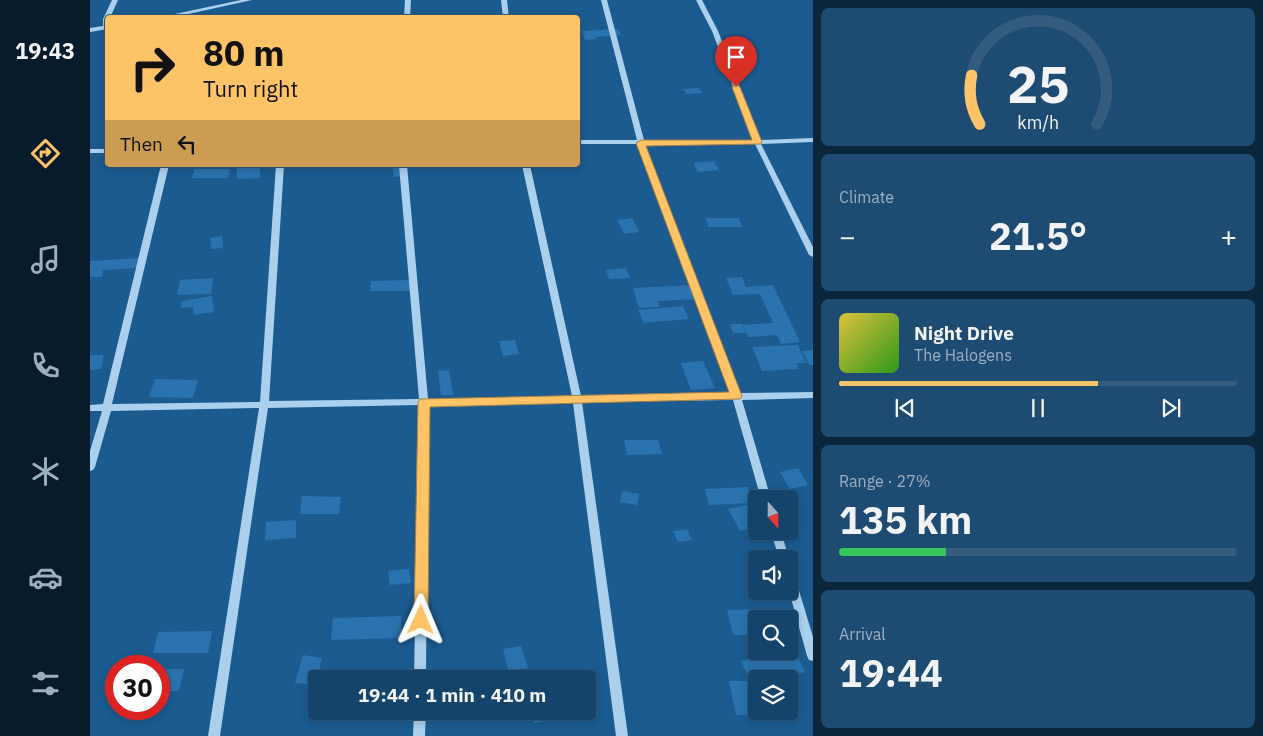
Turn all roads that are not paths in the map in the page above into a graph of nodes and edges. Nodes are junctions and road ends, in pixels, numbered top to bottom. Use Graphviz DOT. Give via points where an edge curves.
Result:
graph roads {
  1 [pos="115,0"];
  2 [pos="249,0"];
  3 [pos="408,0"];
  4 [pos="504,0"];
  5 [pos="604,0"];
  6 [pos="699,0"];
  7 [pos="219,3"];
  8 [pos="108,15"];
  9 [pos="172,15"];
  10 [pos="407,15"];
  11 [pos="506,15"];
  12 [pos="105,27"];
  13 [pos="90,30"];
  14 [pos="813,140"];
  15 [pos="580,142"];
  16 [pos="758,142"];
  17 [pos="641,143"];
  18 [pos="90,151"];
  19 [pos="105,151"];
  20 [pos="165,167"];
  21 [pos="280,167"];
  22 [pos="403,167"];
  23 [pos="526,167"];
  24 [pos="813,255"];
  25 [pos="736,396"];
  26 [pos="813,396"];
  27 [pos="577,399"];
  28 [pos="424,402"];
  29 [pos="264,405"];
  30 [pos="90,408"];
  31 [pos="107,408"];
  32 [pos="90,467"];
  33 [pos="763,490"];
  34 [pos="797,600"];
  35 [pos="813,656"];
  36 [pos="420,670"];
  37 [pos="420,720"];
  38 [pos="214,736"];
  39 [pos="419,736"];
  40 [pos="622,736"];
  1 -- 8 [label="street"];
  2 -- 7 [label="street"];
  3 -- 10 [label="street"];
  4 -- 11 [label="street"];
  5 -- 17 [label="street"];
  6 -- 16 [label="street" via="715,31"];
  7 -- 9 [label="street"];
  12 -- 13 [label="street"];
  14 -- 16 [label="street"];
  15 -- 17 [label="street"];
  16 -- 17 [label="street"];
  16 -- 24 [label="street"];
  17 -- 25 [label="street"];
  18 -- 19 [label="street"];
  20 -- 31 [label="street"];
  21 -- 29 [label="street"];
  22 -- 28 [label="street"];
  23 -- 27 [label="street"];
  25 -- 26 [label="street"];
  25 -- 27 [label="street"];
  25 -- 33 [label="street"];
  27 -- 28 [label="street"];
  27 -- 40 [label="street"];
  28 -- 29 [label="street"];
  28 -- 36 [label="street"];
  29 -- 31 [label="street"];
  29 -- 38 [label="street"];
  30 -- 31 [label="street"];
  31 -- 32 [label="street"];
  34 -- 35 [label="street"];
  37 -- 39 [label="street"];
}
